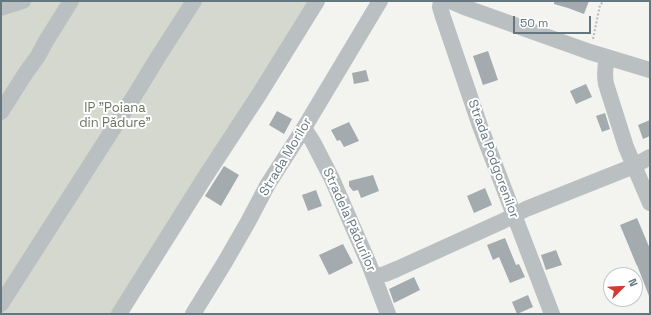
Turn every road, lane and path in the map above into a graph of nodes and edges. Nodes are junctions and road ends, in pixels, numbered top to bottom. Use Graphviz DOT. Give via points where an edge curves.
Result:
graph roads {
  1 [pos="23,1"];
  2 [pos="71,1"];
  3 [pos="194,1"];
  4 [pos="317,1"];
  5 [pos="380,1"];
  6 [pos="441,1"];
  7 [pos="450,1"];
  8 [pos="604,1"];
  9 [pos="1,8"];
  10 [pos="590,52"];
  11 [pos="607,57"];
  12 [pos="649,69"];
  13 [pos="1,112"];
  14 [pos="304,128"];
  15 [pos="650,157"];
  16 [pos="634,166"];
  17 [pos="650,203"];
  18 [pos="513,216"];
  19 [pos="374,276"];
  20 [pos="1,304"];
  21 [pos="119,314"];
  22 [pos="193,314"];
  23 [pos="388,314"];
  24 [pos="552,314"];
  1 -- 9 [label="street"];
  2 -- 13 [label="street"];
  3 -- 20 [label="street"];
  4 -- 21 [label="street"];
  5 -- 14 [label="street, Strada Morilor"];
  6 -- 18 [label="street, Strada Podgorenilor" via="440,7 447,32"];
  7 -- 10 [label="street"];
  8 -- 10 [label="path" via="600,5"];
  10 -- 11 [label="street"];
  11 -- 12 [label="street"];
  11 -- 16 [label="street" via="606,84"];
  14 -- 19 [label="street, Stradela Pădurilor" via="332,179"];
  14 -- 22 [label="street, Strada Morilor" via="268,184"];
  15 -- 16 [label="street"];
  16 -- 17 [label="street"];
  16 -- 18 [label="street"];
  18 -- 19 [label="street" via="397,269"];
  18 -- 24 [label="street, Strada Podgorenilor"];
  19 -- 23 [label="street, Stradela Pădurilor"];
}
